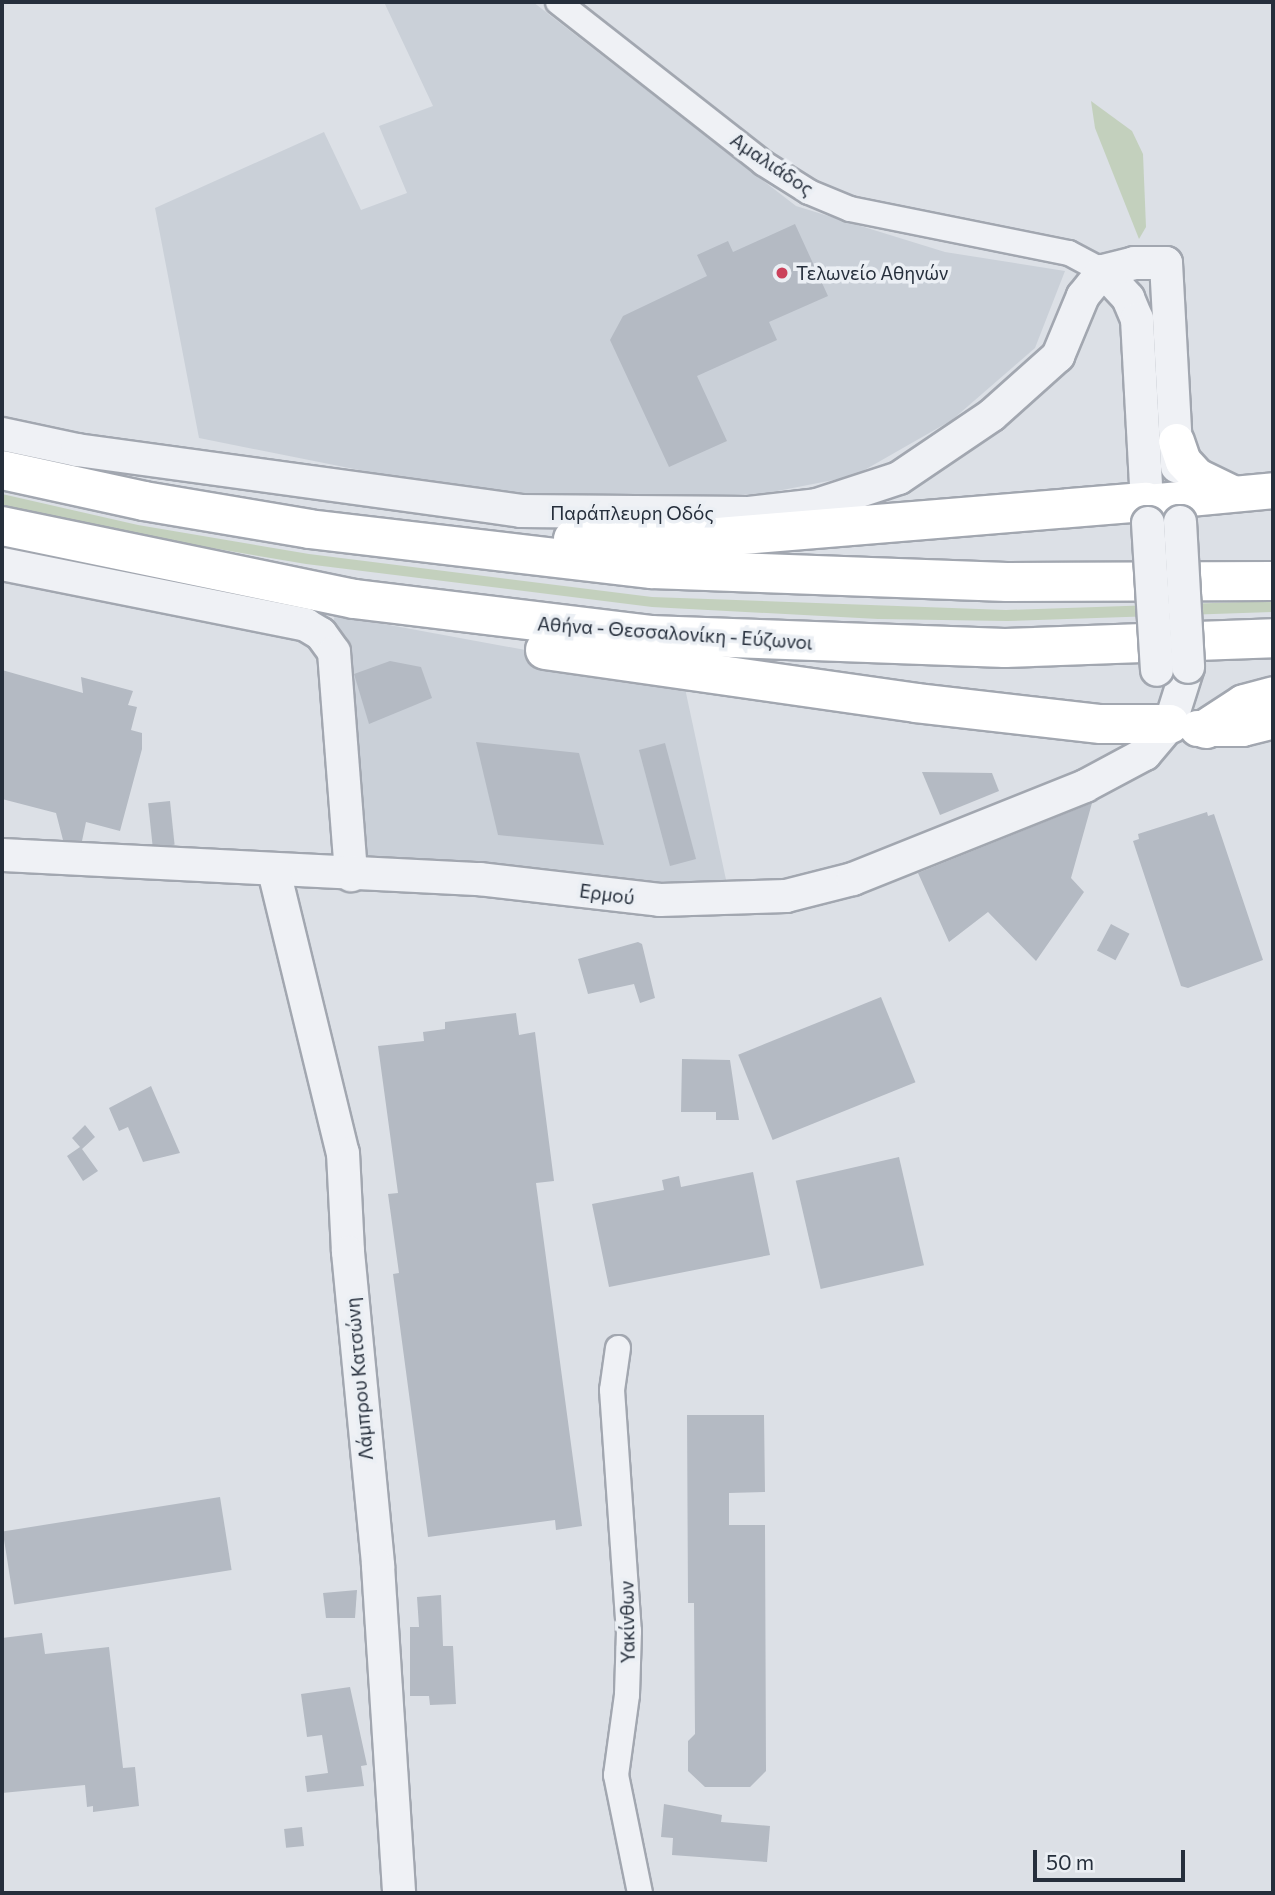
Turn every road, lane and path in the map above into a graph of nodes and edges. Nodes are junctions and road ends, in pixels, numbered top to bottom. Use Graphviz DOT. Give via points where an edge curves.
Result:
graph roads {
  1 [pos="558,2"];
  2 [pos="1103,271"];
  3 [pos="2,434"];
  4 [pos="1176,441"];
  5 [pos="2,471"];
  6 [pos="1273,490"];
  7 [pos="1232,493"];
  8 [pos="1164,511"];
  9 [pos="2,526"];
  10 [pos="363,536"];
  11 [pos="2,564"];
  12 [pos="1273,581"];
  13 [pos="354,599"];
  14 [pos="1273,638"];
  15 [pos="1273,696"];
  16 [pos="1273,720"];
  17 [pos="1188,726"];
  18 [pos="2,855"];
  19 [pos="274,871"];
  20 [pos="351,875"];
  21 [pos="618,1348"];
  22 [pos="399,1893"];
  23 [pos="640,1893"];
  1 -- 2 [label="street, Αμαλιάδος" via="763,163 809,191 850,209 1069,253"];
  2 -- 3 [label="street, Παράπλευρη Οδός" via="1083,296 1058,356 992,415 899,478 817,505 749,513 521,511 77,450"];
  2 -- 4 [label="street" via="1133,262 1167,263"];
  2 -- 8 [label="street" via="1128,298 1137,319"];
  4 -- 7 [label="main road" via="1197,476"];
  4 -- 8 [label="street"];
  5 -- 10 [label="highway" via="145,502"];
  6 -- 7 [label="main road"];
  7 -- 8 [label="main road"];
  8 -- 10 [label="highway" via="718,537"];
  8 -- 17 [label="street, Ερμού, bridge" via="1188,667 1183,696"];
  8 -- 17 [label="street, bridge" via="1157,670"];
  9 -- 13 [label="highway, Αθήνα - Θεσσαλονίκη - Εύζωνοι"];
  10 -- 12 [label="highway" via="626,566 749,574 1007,582"];
  11 -- 20 [label="street" via="306,625 321,634 334,652"];
  13 -- 14 [label="highway, Αθήνα - Θεσσαλονίκη - Εύζωνοι" via="546,625 744,640 1018,648"];
  13 -- 17 [label="highway" via="444,629 538,648 916,703 1101,723"];
  15 -- 17 [label="highway"];
  16 -- 17 [label="main road" via="1242,728"];
  17 -- 20 [label="street, Ερμού" via="1085,786 853,879 786,896 660,901 535,883"];
  18 -- 19 [label="street, Ερμού"];
  19 -- 20 [label="street, Ερμού"];
  19 -- 22 [label="street, Λάμπρου Κατσώνη" via="343,1153 378,1566"];
  21 -- 23 [label="street, Υακίνθων" via="612,1390 629,1631 627,1695 616,1775"];
}
